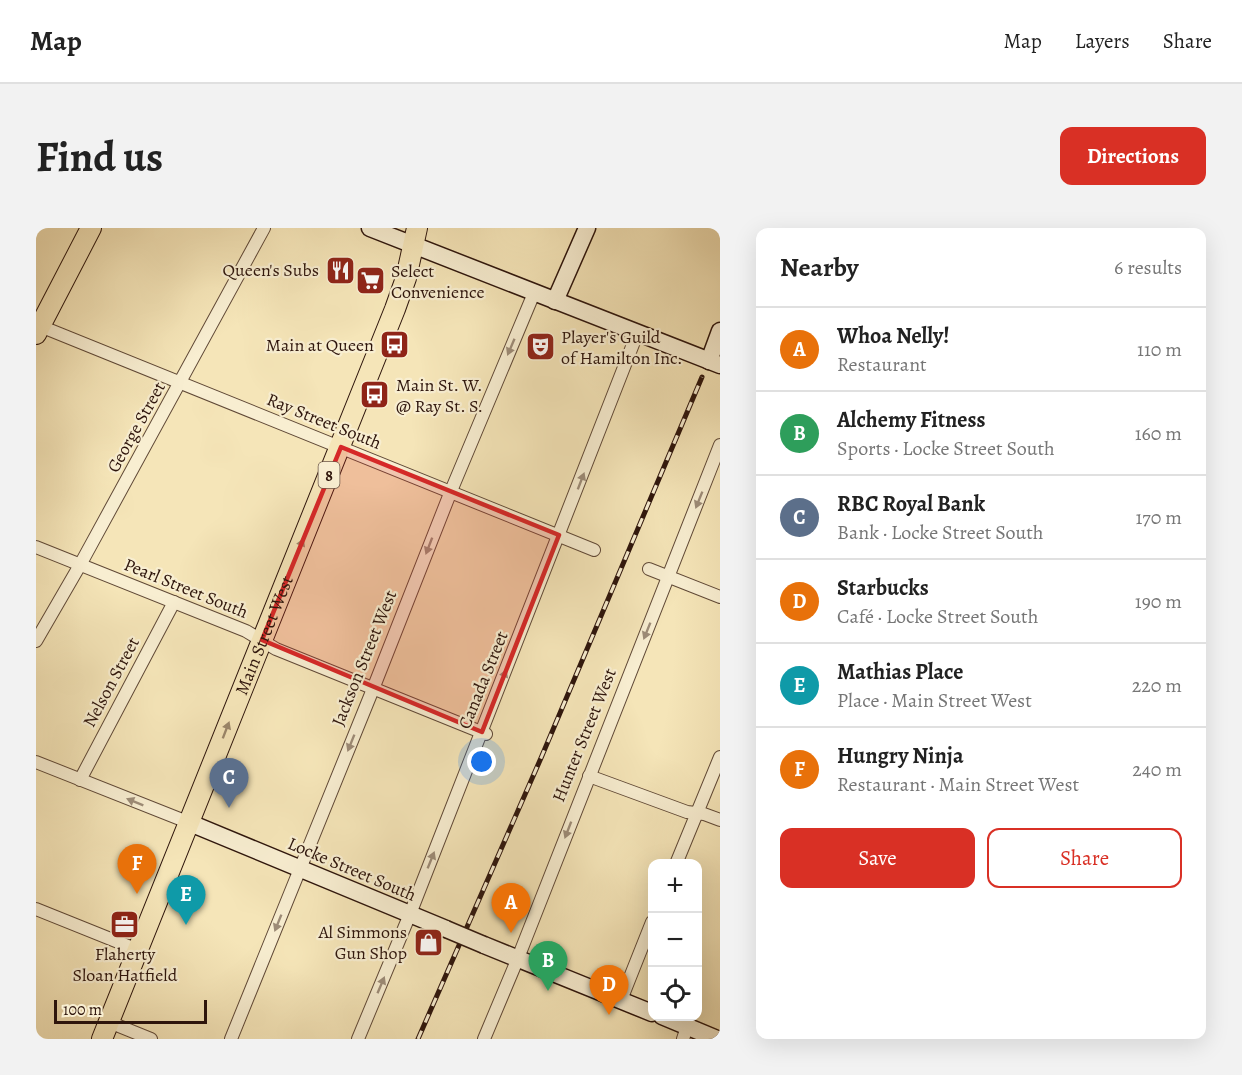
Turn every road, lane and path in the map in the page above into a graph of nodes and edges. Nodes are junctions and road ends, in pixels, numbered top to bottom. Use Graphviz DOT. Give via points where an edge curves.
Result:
graph roads {
  1 [pos="91,228"];
  2 [pos="264,228"];
  3 [pos="370,228"];
  4 [pos="587,228"];
  5 [pos="415,237"];
  6 [pos="534,293"];
  7 [pos="555,301"];
  8 [pos="38,330"];
  9 [pos="720,332"];
  10 [pos="638,334"];
  11 [pos="714,363"];
  12 [pos="180,383"];
  13 [pos="720,446"];
  14 [pos="341,447"];
  15 [pos="451,491"];
  16 [pos="560,536"];
  17 [pos="36,547"];
  18 [pos="594,550"];
  19 [pos="81,566"];
  20 [pos="649,569"];
  21 [pos="668,577"];
  22 [pos="720,597"];
  23 [pos="174,602"];
  24 [pos="262,640"];
  25 [pos="36,641"];
  26 [pos="373,689"];
  27 [pos="484,733"];
  28 [pos="720,757"];
  29 [pos="36,762"];
  30 [pos="589,776"];
  31 [pos="80,780"];
  32 [pos="696,814"];
  33 [pos="720,820"];
  34 [pos="190,823"];
  35 [pos="678,859"];
  36 [pos="300,868"];
  37 [pos="36,909"];
  38 [pos="410,914"];
  39 [pos="648,932"];
  40 [pos="138,950"];
  41 [pos="518,958"];
  42 [pos="621,1000"];
  43 [pos="648,1011"];
  44 [pos="668,1021"];
  45 [pos="105,1031"];
  46 [pos="685,1033"];
  47 [pos="151,1039"];
  48 [pos="231,1039"];
  49 [pos="358,1039"];
  50 [pos="484,1039"];
  51 [pos="717,1039"];
  1 -- 8 [label="main road"];
  2 -- 12 [label="street, George Street"];
  3 -- 5 [label="street"];
  4 -- 7 [label="street"];
  5 -- 6 [label="street"];
  5 -- 14 [label="main road, Main Street West / 8" via="406,278"];
  6 -- 7 [label="street"];
  6 -- 15 [label="street, Jackson Street West, one-way"];
  7 -- 10 [label="street"];
  8 -- 12 [label="street, Ray Street South"];
  9 -- 11 [label="street"];
  10 -- 11 [label="street"];
  16 -- 10 [label="street, Canada Street, one-way"];
  12 -- 14 [label="street, Ray Street South"];
  12 -- 19 [label="street, George Street"];
  13 -- 21 [label="street, Hunter Street West, one-way"];
  14 -- 15 [label="street, Ray Street South"];
  24 -- 14 [label="main road, Main Street West / 8, one-way"];
  15 -- 16 [label="street, Ray Street South"];
  15 -- 26 [label="street, Jackson Street West, one-way"];
  16 -- 18 [label="street, Ray Street South"];
  27 -- 16 [label="street, Canada Street, one-way"];
  17 -- 19 [label="street, Pearl Street South"];
  19 -- 23 [label="street, Pearl Street South"];
  19 -- 25 [label="street, George Street"];
  20 -- 21 [label="street"];
  21 -- 22 [label="street"];
  21 -- 30 [label="street, Hunter Street West, one-way"];
  23 -- 24 [label="street, Pearl Street South"];
  23 -- 31 [label="street, Nelson Street"];
  24 -- 26 [label="street, Pearl Street South"];
  34 -- 24 [label="main road, Main Street West / 8, one-way"];
  26 -- 27 [label="street, Pearl Street South"];
  26 -- 36 [label="street, Jackson Street West, one-way"];
  38 -- 27 [label="street, Canada Street, one-way"];
  28 -- 32 [label="street"];
  29 -- 31 [label="street, Locke Street South"];
  30 -- 32 [label="street"];
  30 -- 41 [label="street, Hunter Street West, one-way"];
  34 -- 31 [label="street, Locke Street South, one-way"];
  32 -- 33 [label="street"];
  32 -- 35 [label="street"];
  34 -- 36 [label="street, Locke Street South"];
  34 -- 40 [label="main road, Main Street West / 8"];
  36 -- 38 [label="street, Locke Street South"];
  36 -- 48 [label="street, Jackson Street West, one-way"];
  37 -- 40 [label="street"];
  38 -- 41 [label="street, Locke Street South, bridge"];
  49 -- 38 [label="street, Canada Street, one-way"];
  39 -- 42 [label="street"];
  40 -- 45 [label="main road, Main Street West / 8"];
  41 -- 42 [label="street, Locke Street South"];
  41 -- 50 [label="street, Hunter Street West"];
  42 -- 43 [label="street, Locke Street South"];
  44 -- 46 [label="street"];
  45 -- 47 [label="street"];
  46 -- 51 [label="street"];
}
